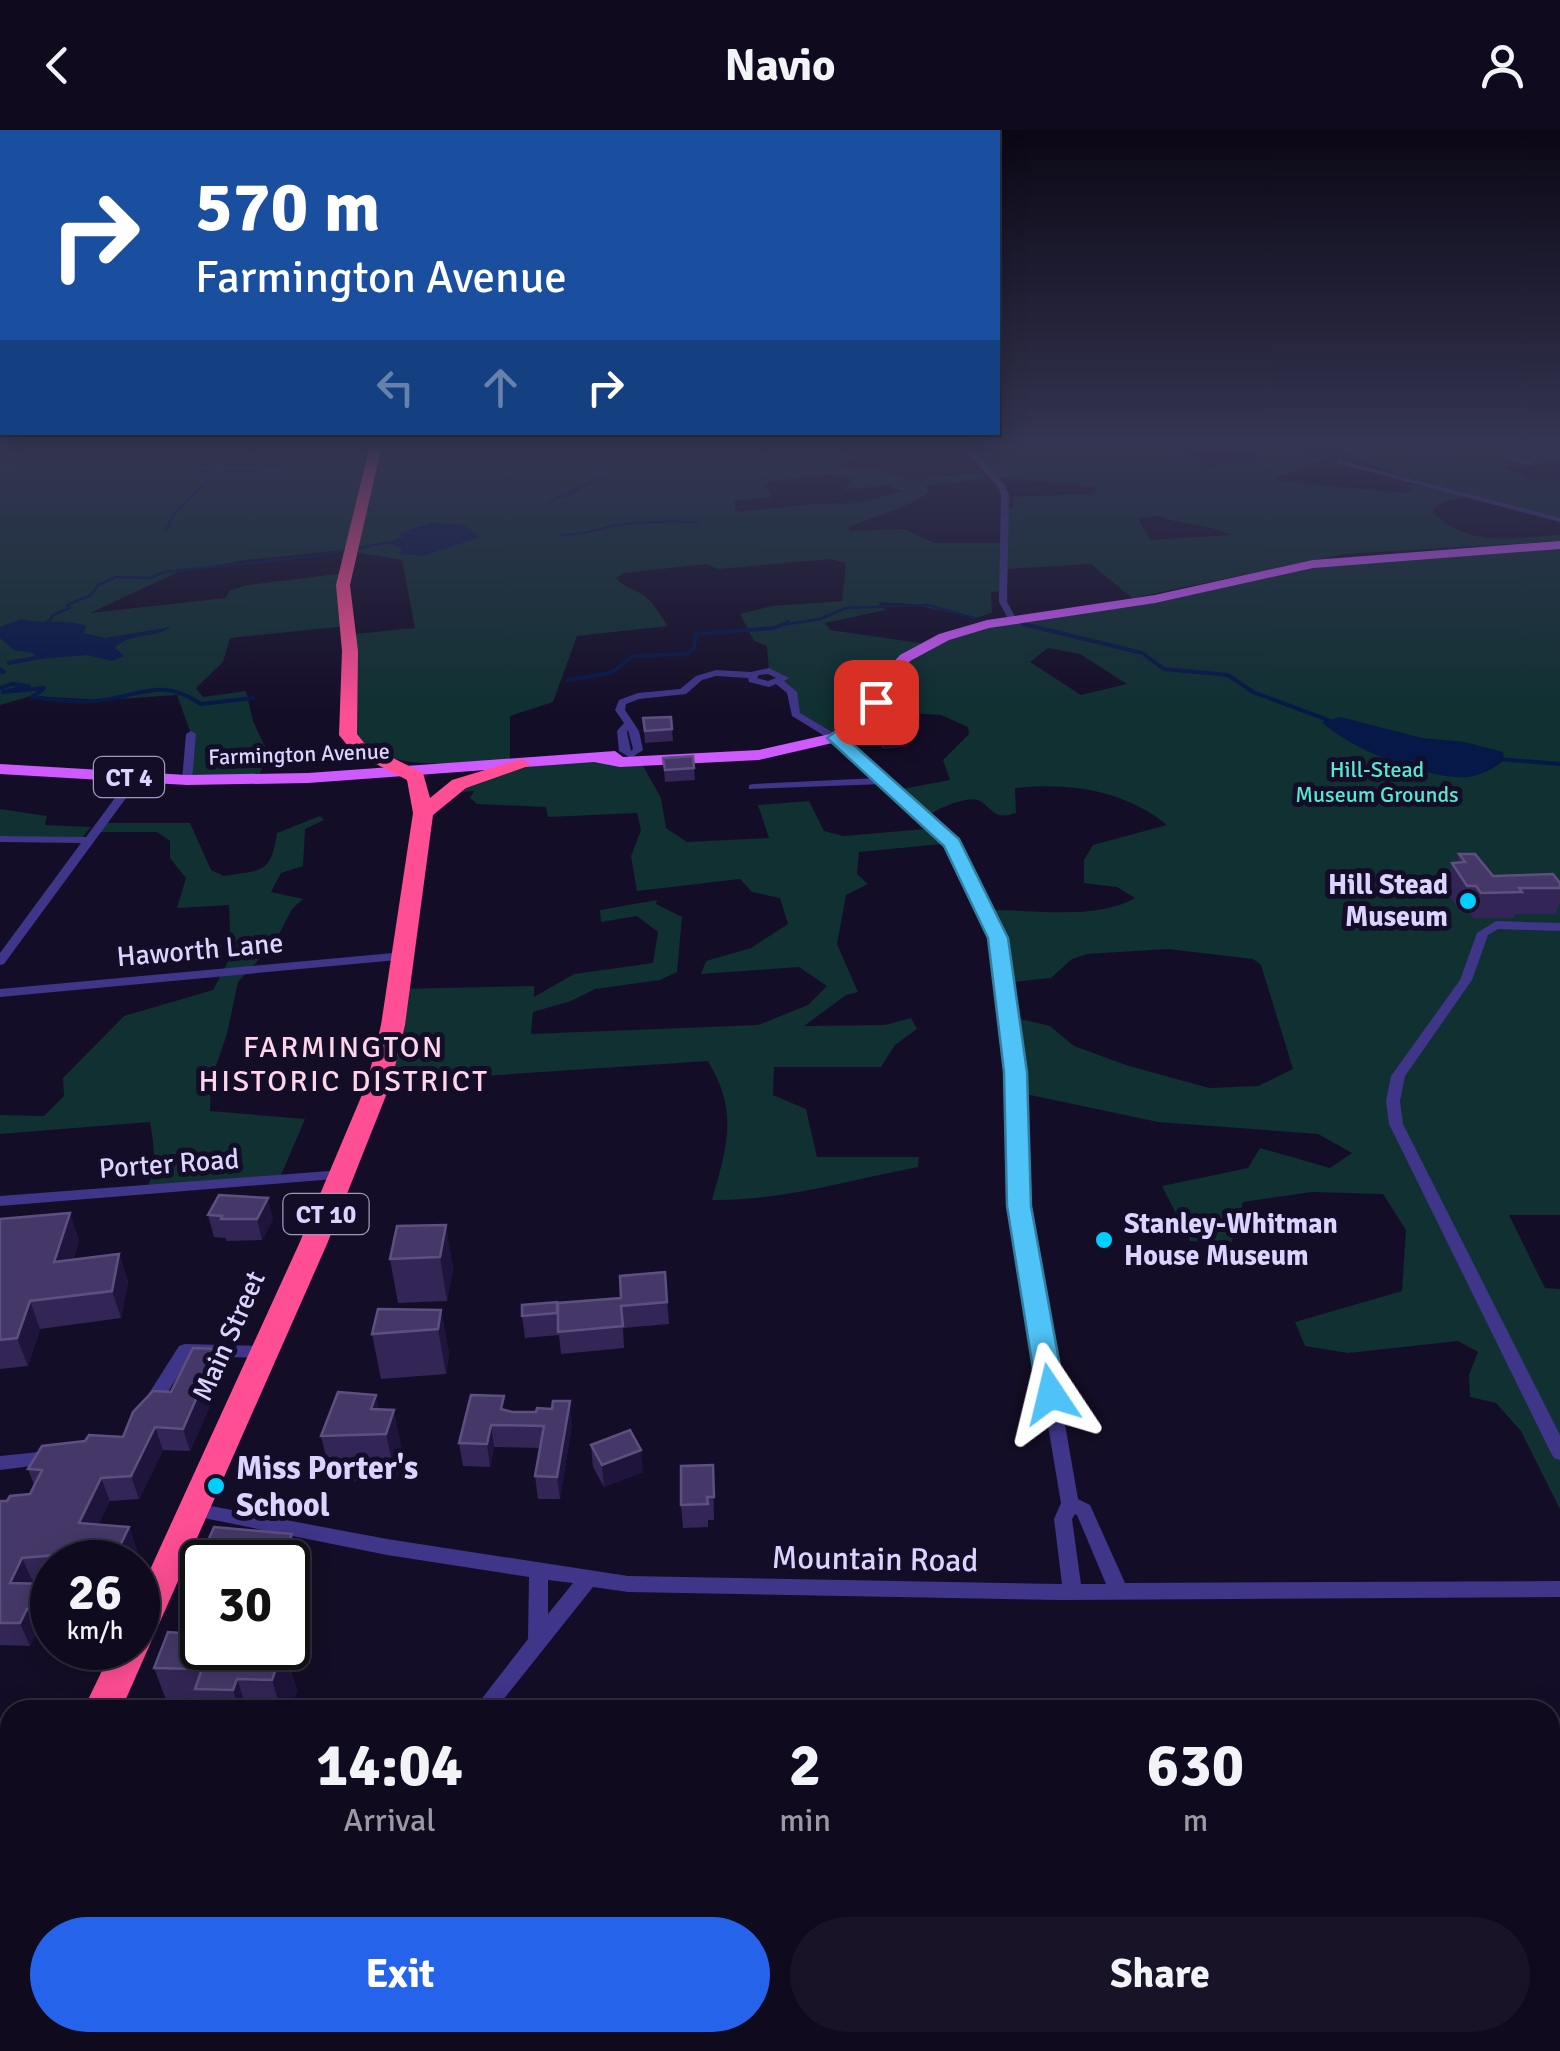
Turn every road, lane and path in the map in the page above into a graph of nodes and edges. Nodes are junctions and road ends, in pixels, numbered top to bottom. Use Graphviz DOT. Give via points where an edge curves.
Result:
graph roads {
  1 [pos="355,535"];
  2 [pos="1004,535"];
  3 [pos="1560,545"];
  4 [pos="1013,620"];
  5 [pos="191,734"];
  6 [pos="836,738"];
  7 [pos="773,750"];
  8 [pos="631,755"];
  9 [pos="600,760"];
  10 [pos="522,765"];
  11 [pos="0,769"];
  12 [pos="410,773"];
  13 [pos="136,778"];
  14 [pos="187,780"];
  15 [pos="886,781"];
  16 [pos="753,787"];
  17 [pos="423,813"];
  18 [pos="0,840"];
  19 [pos="88,840"];
  20 [pos="1560,926"];
  21 [pos="404,956"];
  22 [pos="0,961"];
  23 [pos="0,993"];
  24 [pos="342,1175"];
  25 [pos="0,1201"];
  26 [pos="266,1352"];
  27 [pos="144,1415"];
  28 [pos="1560,1453"];
  29 [pos="64,1455"];
  30 [pos="0,1463"];
  31 [pos="1070,1503"];
  32 [pos="195,1510"];
  33 [pos="538,1573"];
  34 [pos="586,1581"];
  35 [pos="160,1586"];
  36 [pos="1560,1589"];
  37 [pos="1072,1592"];
  38 [pos="1119,1592"];
  39 [pos="538,1644"];
  40 [pos="121,1670"];
  41 [pos="107,1700"];
  42 [pos="491,1700"];
  1 -- 12 [label="highway" via="342,584 350,651 348,735 359,748"];
  2 -- 4 [label="street" via="1003,602"];
  3 -- 4 [label="main road, Farmington Avenue / CT 4" via="1313,564"];
  4 -- 6 [label="main road, Farmington Avenue / CT 4" via="960,631 913,651 894,668 870,714"];
  5 -- 14 [label="street"];
  6 -- 7 [label="main road, Farmington Avenue / CT 4"];
  6 -- 8 [label="street" via="795,714 792,692 779,682 716,673 684,692 626,699 619,706 628,726 622,731 624,751"];
  6 -- 15 [label="street"];
  7 -- 8 [label="main road, Farmington Avenue / CT 4"];
  7 -- 9 [label="main road, Farmington Avenue / CT 4"];
  8 -- 9 [label="main road, Farmington Avenue / CT 4"];
  9 -- 10 [label="main road, Farmington Avenue / CT 4"];
  10 -- 12 [label="main road, Farmington Avenue / CT 4"];
  10 -- 17 [label="highway" via="459,784"];
  11 -- 13 [label="main road, Farmington Avenue / CT 4"];
  12 -- 14 [label="main road, Farmington Avenue / CT 4"];
  12 -- 17 [label="highway, Main Street / CT 10"];
  13 -- 14 [label="main road, Farmington Avenue / CT 4"];
  13 -- 19 [label="street"];
  15 -- 16 [label="street"];
  15 -- 31 [label="street" via="952,843 998,938 1016,1072 1021,1222"];
  17 -- 21 [label="highway, Main Street / CT 10"];
  18 -- 19 [label="street"];
  19 -- 22 [label="street"];
  20 -- 28 [label="street" via="1500,925 1484,933 1466,980 1398,1076 1393,1101 1396,1124"];
  21 -- 23 [label="street, Haworth Lane"];
  21 -- 24 [label="highway, Main Street / CT 10" via="379,1083"];
  24 -- 25 [label="street, Porter Road"];
  24 -- 26 [label="highway, Main Street / CT 10"];
  26 -- 27 [label="street" via="185,1350"];
  26 -- 32 [label="highway, Main Street / CT 10"];
  29 -- 30 [label="street"];
  31 -- 37 [label="street" via="1064,1519"];
  31 -- 38 [label="street" via="1084,1510"];
  32 -- 33 [label="street, Mountain Road"];
  32 -- 35 [label="highway, Main Street / CT 10"];
  33 -- 34 [label="street, Mountain Road"];
  33 -- 39 [label="street"];
  34 -- 37 [label="street, Mountain Road"];
  34 -- 39 [label="street"];
  36 -- 38 [label="street, Mountain Road"];
  37 -- 38 [label="street, Mountain Road"];
  39 -- 42 [label="street"];
  40 -- 41 [label="highway"];
}
